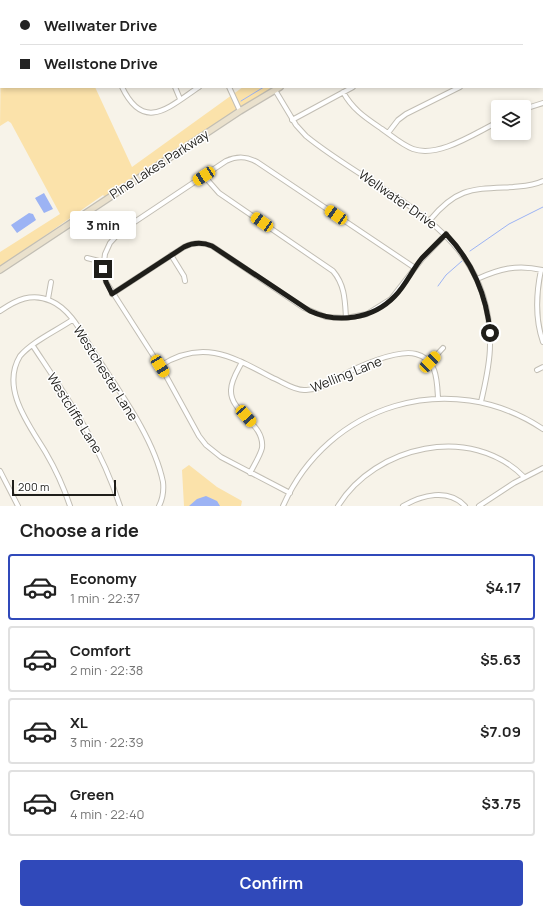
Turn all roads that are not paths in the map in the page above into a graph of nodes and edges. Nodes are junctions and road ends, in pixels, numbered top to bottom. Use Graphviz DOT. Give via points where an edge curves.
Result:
graph roads {
  1 [pos="123,88"];
  2 [pos="174,88"];
  3 [pos="197,88"];
  4 [pos="229,88"];
  5 [pos="277,88"];
  6 [pos="351,88"];
  7 [pos="458,88"];
  8 [pos="343,92"];
  9 [pos="180,99"];
  10 [pos="543,103"];
  11 [pos="531,107"];
  12 [pos="240,111"];
  13 [pos="292,120"];
  14 [pos="491,125"];
  15 [pos="388,133"];
  16 [pos="204,176"];
  17 [pos="543,181"];
  18 [pos="430,220"];
  19 [pos="446,234"];
  20 [pos="171,255"];
  21 [pos="87,258"];
  22 [pos="103,262"];
  23 [pos="415,268"];
  24 [pos="0,270"];
  25 [pos="542,270"];
  26 [pos="477,279"];
  27 [pos="185,281"];
  28 [pos="51,282"];
  29 [pos="112,294"];
  30 [pos="48,299"];
  31 [pos="0,311"];
  32 [pos="346,318"];
  33 [pos="72,320"];
  34 [pos="543,342"];
  35 [pos="33,346"];
  36 [pos="443,348"];
  37 [pos="242,362"];
  38 [pos="430,362"];
  39 [pos="160,366"];
  40 [pos="543,367"];
  41 [pos="537,370"];
  42 [pos="438,398"];
  43 [pos="480,402"];
  44 [pos="543,429"];
  45 [pos="543,468"];
  46 [pos="0,471"];
  47 [pos="250,473"];
  48 [pos="524,478"];
  49 [pos="290,493"];
  50 [pos="18,506"];
  51 [pos="70,506"];
  52 [pos="120,506"];
  53 [pos="159,506"];
  54 [pos="283,506"];
  55 [pos="338,506"];
  56 [pos="404,506"];
  57 [pos="465,506"];
  58 [pos="479,506"];
  1 -- 9 [label="street" via="132,105 147,113 162,111"];
  2 -- 9 [label="street"];
  3 -- 9 [label="street"];
  4 -- 12 [label="street"];
  5 -- 12 [label="street, Pine Lakes Parkway"];
  5 -- 13 [label="street, Wellwater Drive"];
  6 -- 8 [label="street"];
  7 -- 15 [label="street" via="406,114"];
  8 -- 13 [label="street"];
  8 -- 15 [label="street" via="356,111"];
  10 -- 11 [label="street"];
  12 -- 24 [label="street, Pine Lakes Parkway"];
  13 -- 18 [label="street, Wellwater Drive" via="313,141"];
  14 -- 15 [label="street" via="447,147 432,151 412,148"];
  16 -- 22 [label="street" via="118,233 108,245"];
  16 -- 23 [label="street" via="233,158 251,158"];
  16 -- 32 [label="street" via="222,196 333,271 344,290"];
  17 -- 18 [label="street" via="529,186 464,192 447,201"];
  18 -- 19 [label="street, Wellwater Drive"];
  19 -- 23 [label="street"];
  19 -- 26 [label="street, Wellwater Drive"];
  20 -- 27 [label="street"];
  20 -- 29 [label="street"];
  20 -- 32 [label="street" via="188,244 207,244 304,308 320,315"];
  21 -- 22 [label="street"];
  22 -- 29 [label="street" via="105,278"];
  23 -- 32 [label="street" via="396,296 386,304 367,314"];
  25 -- 26 [label="street" via="513,267"];
  25 -- 34 [label="street" via="536,302"];
  26 -- 43 [label="street, Wellwater Drive" via="487,310 490,346"];
  28 -- 30 [label="street"];
  29 -- 39 [label="street"];
  30 -- 31 [label="street" via="23,298"];
  30 -- 33 [label="street, Westchester Lane" via="62,308"];
  33 -- 35 [label="street"];
  33 -- 53 [label="street, Westchester Lane" via="127,403 144,434 163,482 163,496"];
  35 -- 51 [label="street" via="14,366 10,394 50,460"];
  35 -- 52 [label="street, Westcliffe Lane" via="92,437 109,473"];
  36 -- 38 [label="street"];
  37 -- 38 [label="street, Welling Lane" via="293,387 305,390 320,387 358,367 394,356 413,353"];
  37 -- 39 [label="street, Welling Lane" via="224,354 202,352 181,355"];
  37 -- 47 [label="street" via="231,390 235,403 261,438 261,451"];
  38 -- 42 [label="street" via="436,374"];
  39 -- 47 [label="street" via="203,442 221,458"];
  40 -- 41 [label="street"];
  42 -- 43 [label="street"];
  42 -- 49 [label="street" via="391,407 347,428 309,463"];
  43 -- 44 [label="street" via="517,414"];
  45 -- 48 [label="street"];
  46 -- 50 [label="street"];
  47 -- 49 [label="street"];
  48 -- 55 [label="street" via="505,463 478,452 451,447 426,448 402,454 377,467 356,484"];
  48 -- 58 [label="street"];
  49 -- 54 [label="street"];
  56 -- 57 [label="street" via="423,497 438,495 453,498"];
}
